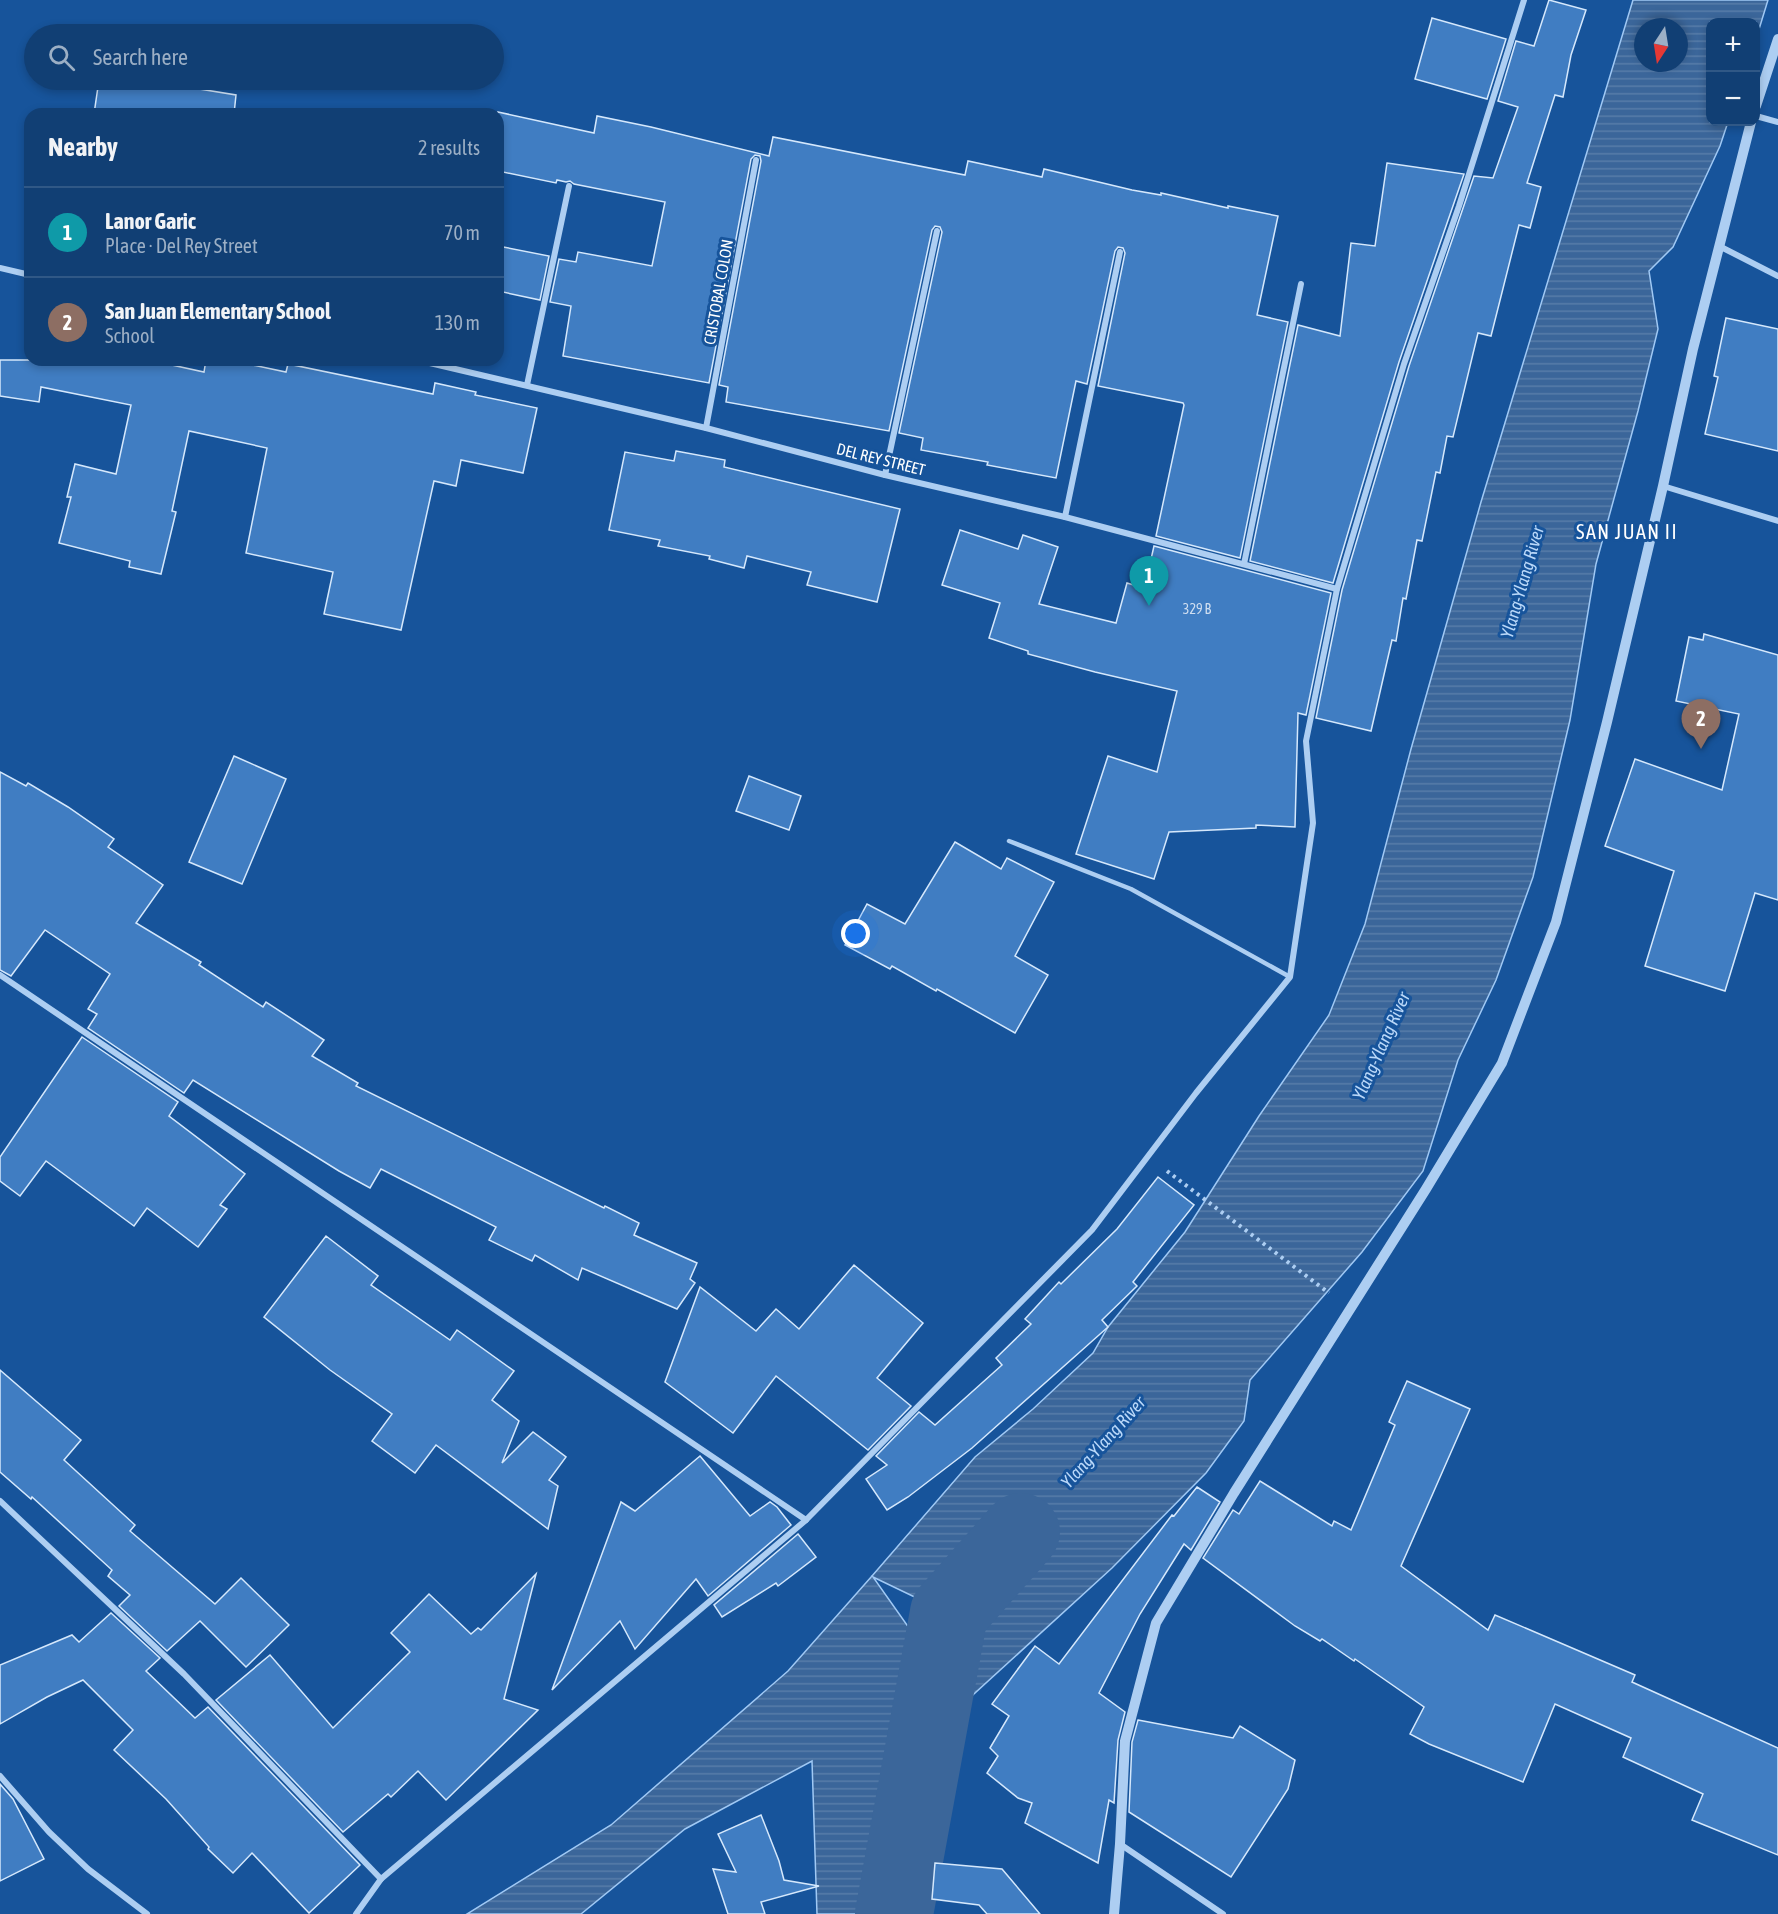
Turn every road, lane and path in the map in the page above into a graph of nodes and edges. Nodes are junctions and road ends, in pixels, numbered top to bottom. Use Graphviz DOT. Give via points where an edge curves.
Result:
graph roads {
  1 [pos="1524,0"];
  2 [pos="1778,39"];
  3 [pos="1760,91"];
  4 [pos="1760,117"];
  5 [pos="1778,122"];
  6 [pos="1750,126"];
  7 [pos="756,160"];
  8 [pos="569,186"];
  9 [pos="937,231"];
  10 [pos="1719,246"];
  11 [pos="1120,252"];
  12 [pos="0,268"];
  13 [pos="24,274"];
  14 [pos="1778,276"];
  15 [pos="1301,284"];
  16 [pos="443,366"];
  17 [pos="527,385"];
  18 [pos="706,428"];
  19 [pos="885,475"];
  20 [pos="1663,486"];
  21 [pos="1065,516"];
  22 [pos="1778,521"];
  23 [pos="1244,564"];
  24 [pos="1337,589"];
  25 [pos="1010,841"];
  26 [pos="0,975"];
  27 [pos="1290,977"];
  28 [pos="1148,1156"];
  29 [pos="1331,1294"];
  30 [pos="0,1501"];
  31 [pos="806,1520"];
  32 [pos="0,1776"];
  33 [pos="1120,1844"];
  34 [pos="381,1879"];
  35 [pos="147,1914"];
  36 [pos="356,1914"];
  37 [pos="1114,1914"];
  38 [pos="1223,1914"];
  1 -- 24 [label="street" via="1404,364"];
  2 -- 3 [label="street"];
  4 -- 5 [label="street"];
  6 -- 10 [label="street"];
  7 -- 18 [label="street, CRISTOBAL COLON"];
  8 -- 17 [label="street"];
  9 -- 19 [label="street"];
  10 -- 14 [label="street"];
  10 -- 20 [label="street"];
  11 -- 21 [label="street"];
  12 -- 13 [label="street"];
  15 -- 23 [label="street"];
  16 -- 17 [label="street, DEL REY STREET"];
  17 -- 18 [label="street, DEL REY STREET"];
  18 -- 19 [label="street, DEL REY STREET"];
  19 -- 21 [label="street, DEL REY STREET"];
  20 -- 22 [label="street"];
  20 -- 33 [label="street" via="1556,922 1502,1063 1156,1623 1125,1741"];
  21 -- 23 [label="street, DEL REY STREET"];
  23 -- 24 [label="street, DEL REY STREET"];
  24 -- 27 [label="street" via="1306,741 1313,823"];
  25 -- 27 [label="lane" via="1131,889"];
  26 -- 31 [label="street"];
  27 -- 28 [label="street"];
  28 -- 29 [label="path"];
  28 -- 31 [label="street" via="1092,1230"];
  30 -- 34 [label="street" via="184,1674"];
  31 -- 34 [label="street"];
  32 -- 35 [label="street" via="88,1869"];
  33 -- 37 [label="street"];
  33 -- 38 [label="street"];
  34 -- 36 [label="street"];
}
